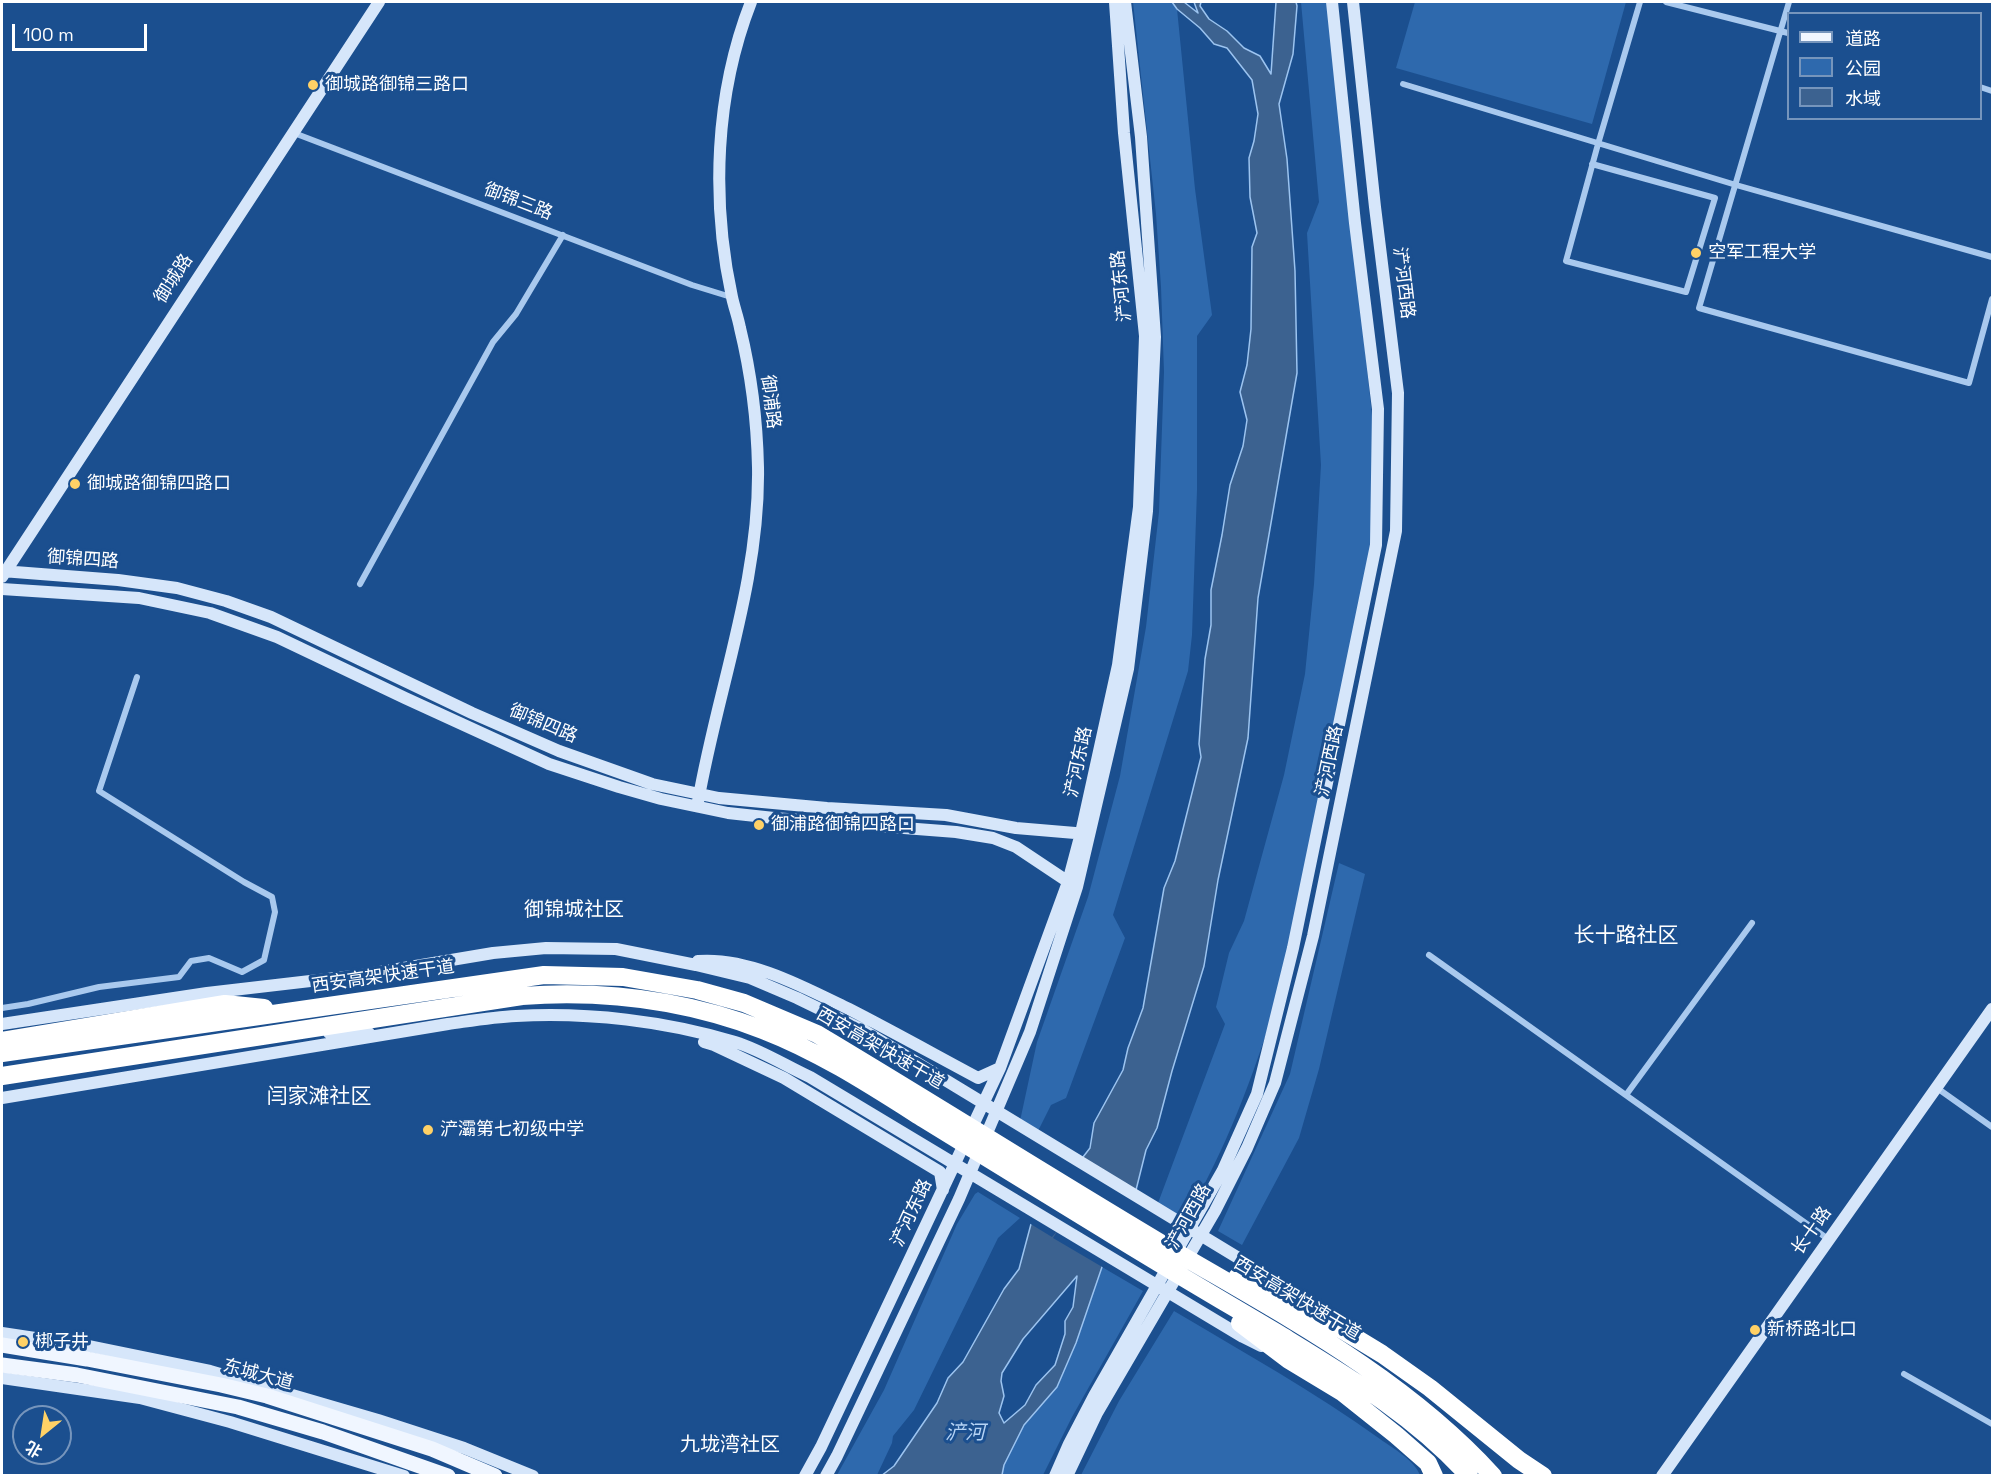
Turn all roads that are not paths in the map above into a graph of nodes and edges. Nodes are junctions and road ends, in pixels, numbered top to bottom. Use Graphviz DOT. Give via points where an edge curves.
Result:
graph roads {
  1 [pos="378,2"];
  2 [pos="751,2"];
  3 [pos="1115,2"];
  4 [pos="1125,2"];
  5 [pos="1332,2"];
  6 [pos="1353,2"];
  7 [pos="1640,2"];
  8 [pos="1666,2"];
  9 [pos="1789,2"];
  10 [pos="1781,31"];
  11 [pos="1787,33"];
  12 [pos="1403,84"];
  13 [pos="294,133"];
  14 [pos="1598,144"];
  15 [pos="1592,164"];
  16 [pos="1736,185"];
  17 [pos="563,235"];
  18 [pos="1992,257"];
  19 [pos="732,297"];
  20 [pos="1992,299"];
  21 [pos="3,573"];
  22 [pos="360,584"];
  23 [pos="2,589"];
  24 [pos="137,677"];
  25 [pos="699,801"];
  26 [pos="1086,834"];
  27 [pos="1073,885"];
  28 [pos="1752,923"];
  29 [pos="1429,956"];
  30 [pos="685,962"];
  31 [pos="2,1008"];
  32 [pos="1992,1009"];
  33 [pos="293,1011"];
  34 [pos="625,1020"];
  35 [pos="2,1024"];
  36 [pos="277,1032"];
  37 [pos="400,1033"];
  38 [pos="2,1041"];
  39 [pos="199,1044"];
  40 [pos="2,1053"];
  41 [pos="1000,1068"];
  42 [pos="2,1076"];
  43 [pos="2,1086"];
  44 [pos="1936,1088"];
  45 [pos="1626,1095"];
  46 [pos="2,1098"];
  47 [pos="930,1112"];
  48 [pos="1992,1127"];
  49 [pos="943,1190"];
  50 [pos="1828,1239"];
  51 [pos="1223,1274"];
  52 [pos="1211,1297"];
  53 [pos="1313,1311"];
  54 [pos="2,1333"];
  55 [pos="2,1345"];
  56 [pos="1289,1360"];
  57 [pos="2,1365"];
  58 [pos="1904,1374"];
  59 [pos="2,1378"];
  60 [pos="1342,1392"];
  61 [pos="1992,1424"];
  62 [pos="404,1476"];
  63 [pos="448,1476"];
  64 [pos="495,1476"];
  65 [pos="533,1476"];
  66 [pos="805,1476"];
  67 [pos="826,1476"];
  68 [pos="1055,1476"];
  69 [pos="1067,1476"];
  70 [pos="1434,1476"];
  71 [pos="1453,1476"];
  72 [pos="1469,1476"];
  73 [pos="1493,1476"];
  74 [pos="1543,1476"];
  75 [pos="1662,1476"];
  1 -- 13 [label="main road, 御城路"];
  2 -- 19 [label="main road, 御浦路" via="727,91 720,150 720,223"];
  3 -- 26 [label="main road, 浐河东路" via="1145,336 1138,507 1118,665"];
  4 -- 26 [label="main road, 浐河东路" via="1142,137 1154,349 1148,512 1128,669"];
  5 -- 68 [label="main road, 浐河西路" via="1378,409 1376,545 1293,948 1257,1094 1223,1170 1094,1396"];
  6 -- 69 [label="main road, 浐河西路" via="1398,393 1396,531 1313,936 1275,1083 1215,1211 1097,1413"];
  7 -- 14 [label="street"];
  8 -- 10 [label="street"];
  9 -- 10 [label="street"];
  10 -- 11 [label="street"];
  10 -- 16 [label="street"];
  12 -- 14 [label="street"];
  13 -- 17 [label="street, 御锦三路"];
  13 -- 21 [label="main road, 御城路"];
  14 -- 15 [label="street"];
  14 -- 16 [label="street"];
  15 -- 15 [label="street" via="1566,261 1686,292 1715,198"];
  16 -- 18 [label="street"];
  16 -- 20 [label="street" via="1699,308 1969,383"];
  17 -- 19 [label="street, 御锦三路"];
  17 -- 22 [label="street" via="516,314 493,342"];
  19 -- 25 [label="main road, 御浦路" via="753,397 758,496 743,602"];
  21 -- 25 [label="main road, 御锦四路" via="118,580 177,588 226,601 271,617 559,751"];
  23 -- 25 [label="main road, 御锦四路" via="139,598 210,613 278,637 549,764 619,787"];
  24 -- 31 [label="street" via="99,791 272,897 275,912 264,960 242,972 208,958 190,961 179,977 99,987"];
  25 -- 26 [label="main road, 御锦四路" via="946,816"];
  25 -- 27 [label="main road, 御锦四路" via="728,813 993,838 1016,847"];
  26 -- 27 [label="main road, 浐河东路"];
  27 -- 41 [label="main road, 浐河东路"];
  27 -- 67 [label="main road, 浐河东路" via="1030,1032 1008,1085 959,1199"];
  28 -- 45 [label="street"];
  29 -- 45 [label="street"];
  30 -- 35 [label="main road" via="616,949 546,948"];
  30 -- 41 [label="main road" via="718,960 789,979 978,1078"];
  30 -- 53 [label="main road" via="750,978 863,1030 1245,1262"];
  32 -- 44 [label="main road, 长十路"];
  33 -- 38 [label="highway" via="225,1004"];
  33 -- 40 [label="highway, 西安高架快速干道"];
  33 -- 47 [label="highway, 西安高架快速干道" via="544,975 623,977 744,1003 817,1034"];
  34 -- 37 [label="main road" via="515,1016"];
  34 -- 49 [label="main road" via="714,1044 784,1078 940,1172"];
  34 -- 56 [label="main road" via="737,1043 810,1077 1243,1337"];
  36 -- 37 [label="main road"];
  36 -- 39 [label="highway, 西安高架快速干道"];
  36 -- 47 [label="highway, 西安高架快速干道" via="522,996 569,993 637,998 708,1012 771,1033"];
  37 -- 46 [label="main road"];
  39 -- 42 [label="highway, 西安高架快速干道"];
  39 -- 43 [label="highway" via="171,1058"];
  41 -- 49 [label="main road, 浐河东路"];
  44 -- 48 [label="street"];
  44 -- 50 [label="main road, 长十路"];
  45 -- 50 [label="street"];
  47 -- 51 [label="highway, 西安高架快速干道"];
  47 -- 52 [label="highway, 西安高架快速干道"];
  49 -- 66 [label="main road, 浐河东路"];
  50 -- 75 [label="main road, 长十路"];
  51 -- 53 [label="highway"];
  51 -- 73 [label="highway, 西安高架快速干道" via="1417,1403"];
  52 -- 56 [label="highway"];
  52 -- 72 [label="highway, 西安高架快速干道" via="1340,1371 1394,1408"];
  53 -- 74 [label="highway" via="1406,1371"];
  54 -- 65 [label="main road" via="210,1371 378,1419"];
  55 -- 64 [label="main road, 东城大道" via="267,1396 412,1442"];
  56 -- 60 [label="highway"];
  57 -- 63 [label="main road, 东城大道" via="78,1375 238,1407"];
  58 -- 61 [label="street"];
  59 -- 62 [label="main road" via="140,1398"];
  60 -- 70 [label="highway" via="1419,1454"];
  60 -- 71 [label="highway" via="1385,1418"];
}
